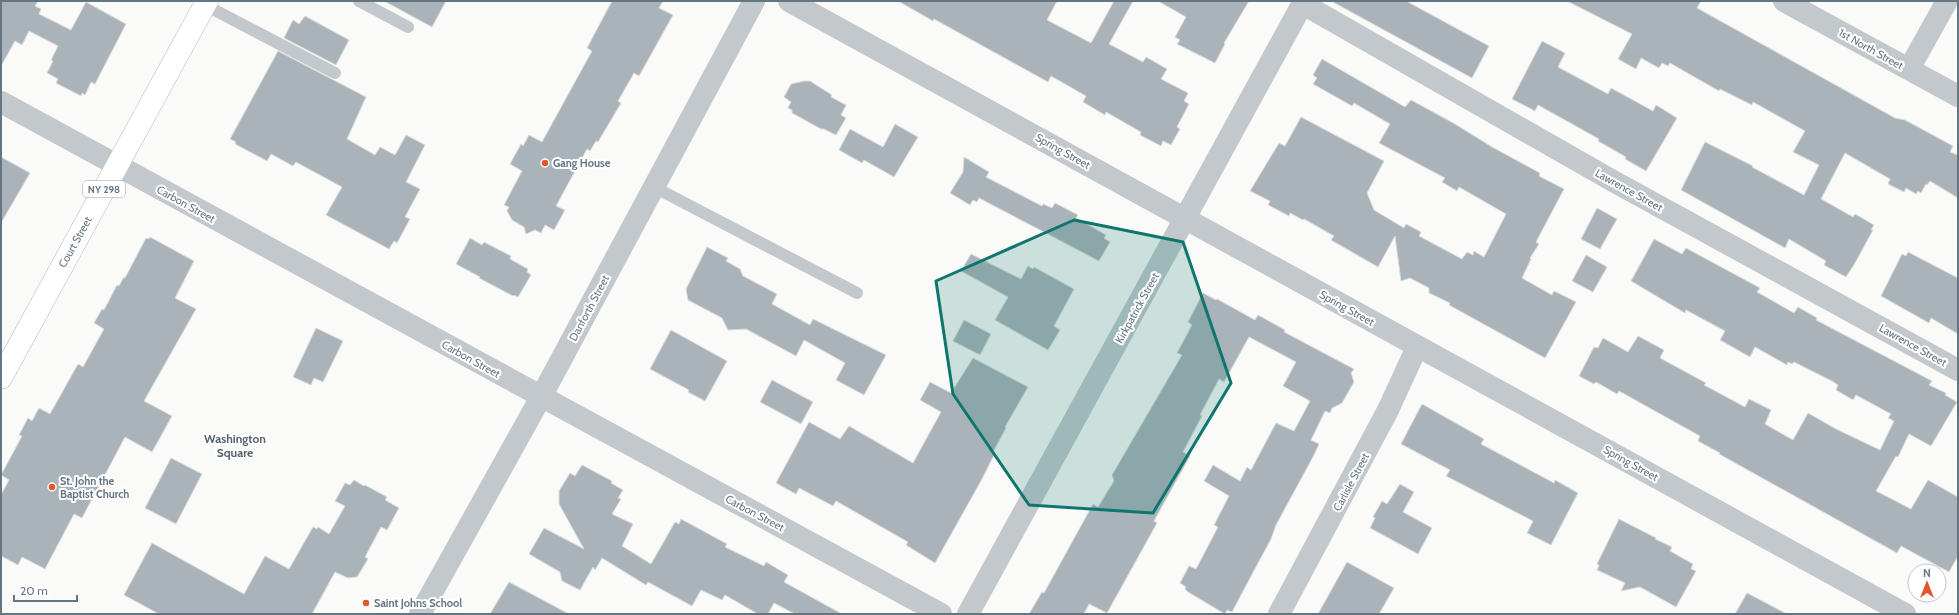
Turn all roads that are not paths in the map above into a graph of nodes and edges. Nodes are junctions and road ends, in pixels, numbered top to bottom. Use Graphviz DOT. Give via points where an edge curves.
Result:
graph roads {
  1 [pos="359,1"];
  2 [pos="754,1"];
  3 [pos="789,1"];
  4 [pos="1784,1"];
  5 [pos="1947,1"];
  6 [pos="206,3"];
  7 [pos="1304,3"];
  8 [pos="408,27"];
  9 [pos="1909,69"];
  10 [pos="335,73"];
  11 [pos="1958,96"];
  12 [pos="1,102"];
  13 [pos="117,166"];
  14 [pos="654,187"];
  15 [pos="1186,218"];
  16 [pos="856,293"];
  17 [pos="1418,347"];
  18 [pos="1958,370"];
  19 [pos="1,378"];
  20 [pos="541,397"];
  21 [pos="420,614"];
  22 [pos="941,614"];
  23 [pos="968,614"];
  24 [pos="1279,614"];
  25 [pos="1905,614"];
  1 -- 8 [label="lane"];
  2 -- 14 [label="street, Danforth Street"];
  3 -- 15 [label="street, Spring Street"];
  4 -- 9 [label="street, 1st North Street"];
  5 -- 9 [label="street"];
  6 -- 10 [label="lane"];
  6 -- 13 [label="main road, Court Street / NY 298"];
  7 -- 15 [label="street, Kirkpatrick Street"];
  7 -- 18 [label="street, Lawrence Street" via="1613,181"];
  9 -- 11 [label="street, 1st North Street"];
  12 -- 13 [label="street, Carbon Street"];
  13 -- 19 [label="main road, Court Street / NY 298"];
  13 -- 20 [label="street, Carbon Street"];
  14 -- 16 [label="lane"];
  14 -- 20 [label="street, Danforth Street"];
  15 -- 17 [label="street, Spring Street"];
  15 -- 23 [label="street, Kirkpatrick Street"];
  17 -- 24 [label="street, Carlisle Street" via="1388,410"];
  17 -- 25 [label="street, Spring Street"];
  20 -- 21 [label="street, Danforth Street"];
  20 -- 22 [label="street, Carbon Street"];
}
